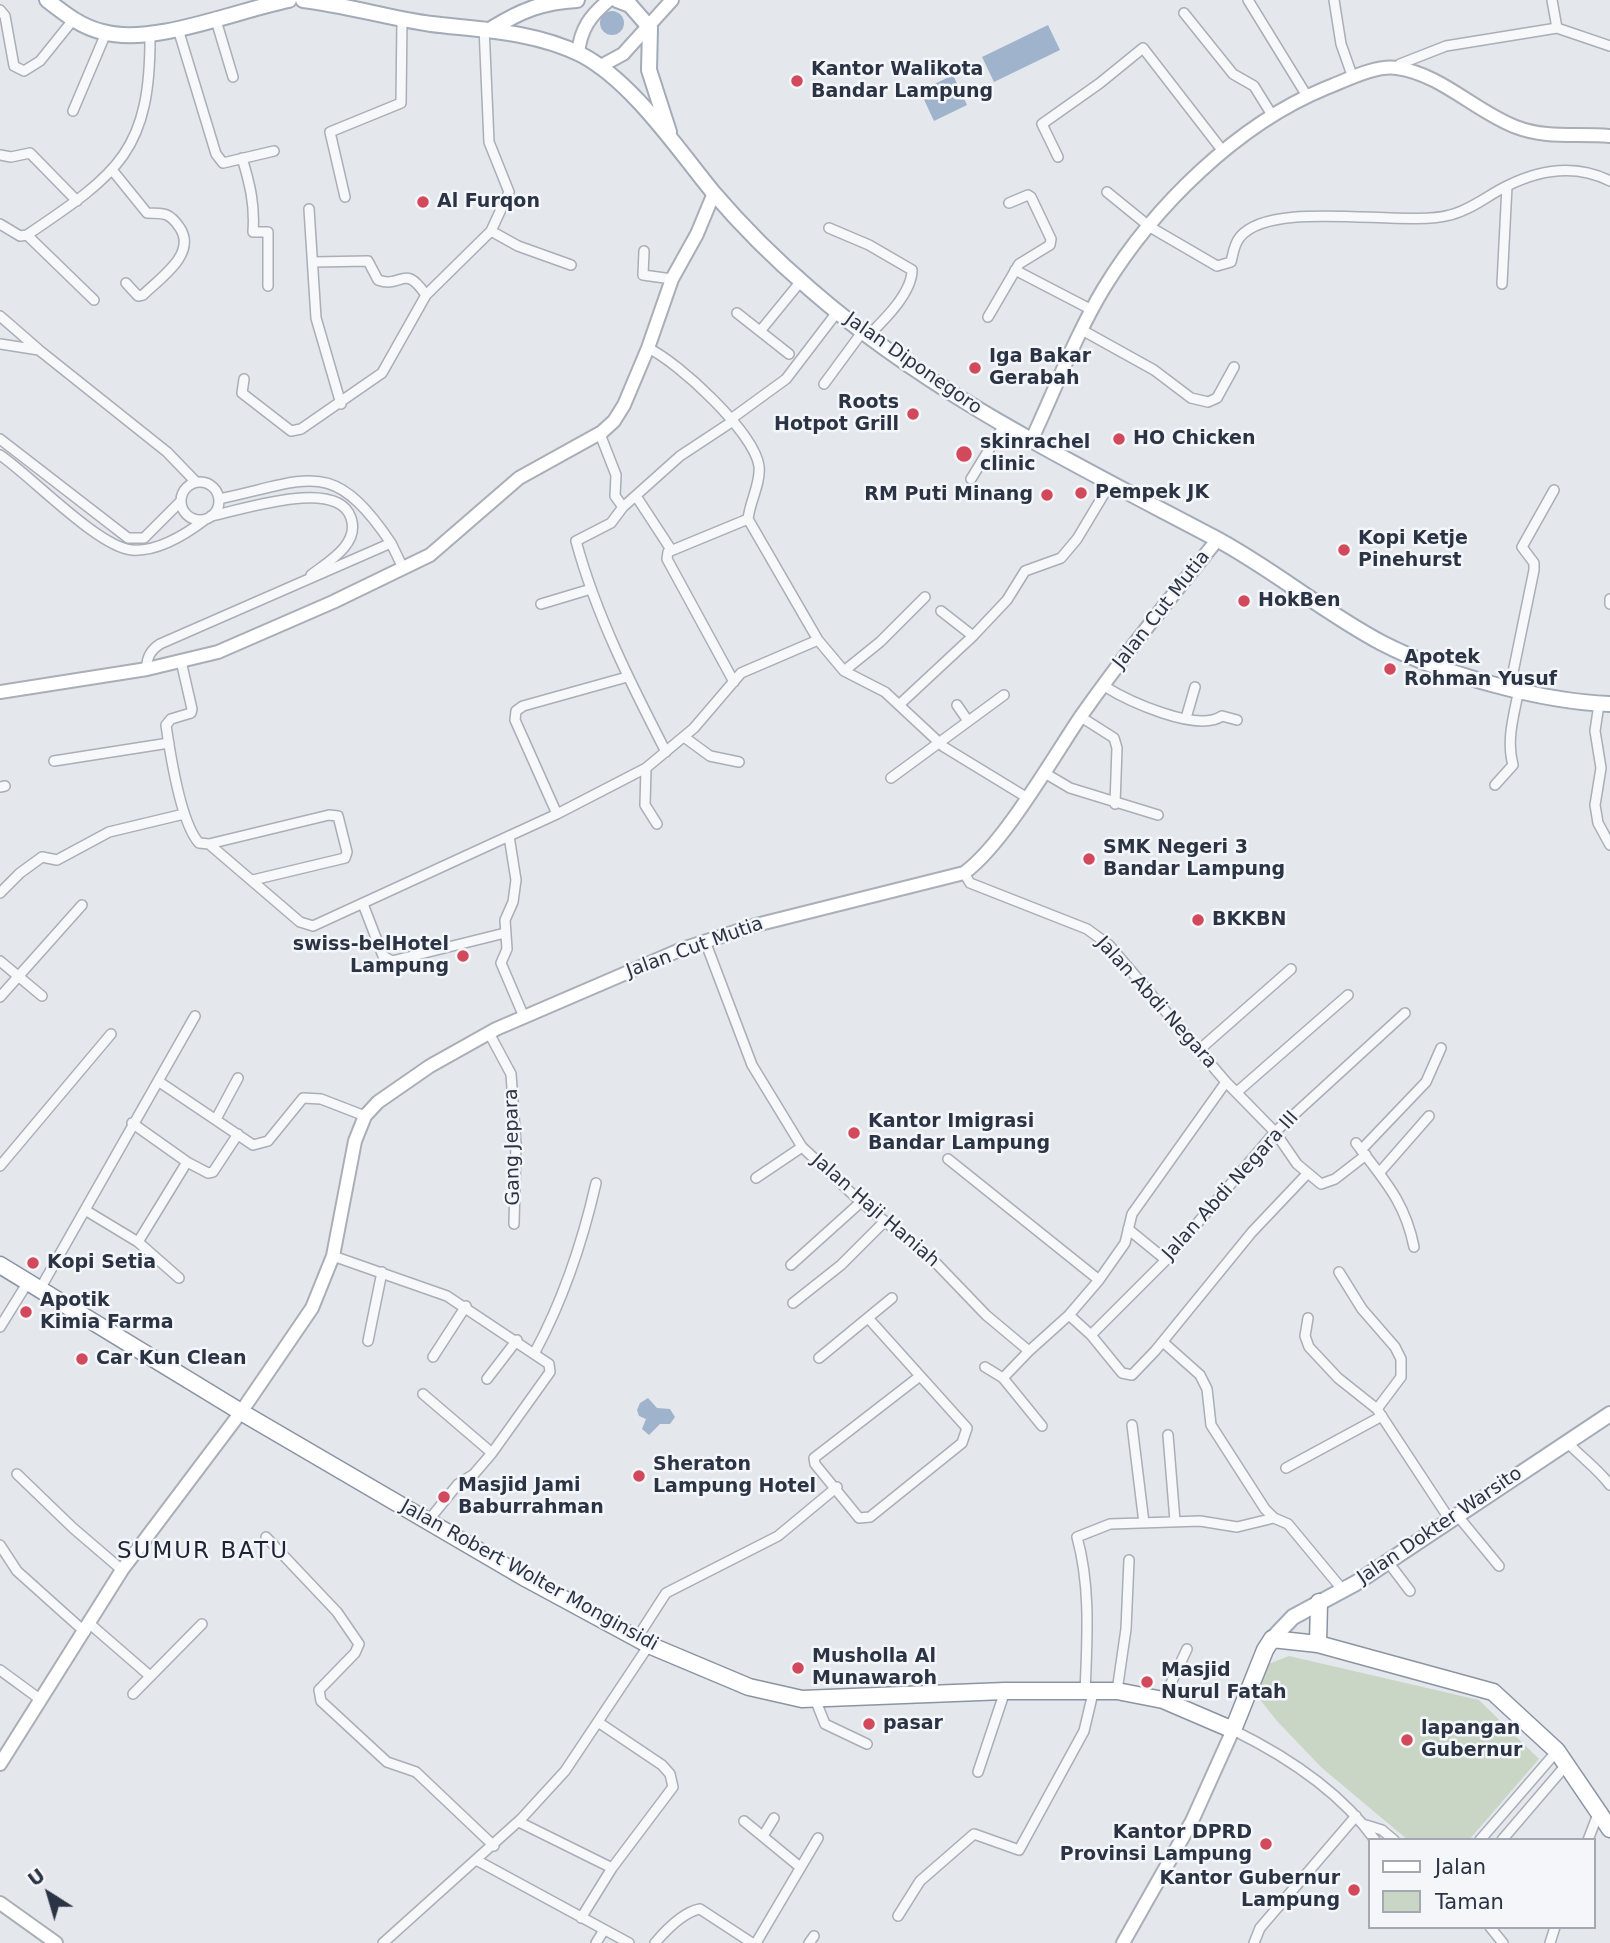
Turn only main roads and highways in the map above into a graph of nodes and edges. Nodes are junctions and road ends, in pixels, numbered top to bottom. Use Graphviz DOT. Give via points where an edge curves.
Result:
graph roads {
  1 [pos="47,0"];
  2 [pos="289,0"];
  3 [pos="303,0"];
  4 [pos="577,0"];
  5 [pos="609,0"];
  6 [pos="617,0"];
  7 [pos="672,0"];
  8 [pos="650,27"];
  9 [pos="489,28"];
  10 [pos="578,53"];
  11 [pos="599,67"];
  12 [pos="671,136"];
  13 [pos="1610,136"];
  14 [pos="714,193"];
  15 [pos="1031,441"];
  16 [pos="1218,539"];
  17 [pos="0,692"];
  18 [pos="1604,704"];
  19 [pos="0,1265"];
  20 [pos="241,1412"];
  21 [pos="1610,1414"];
  22 [pos="1319,1602"];
  23 [pos="1272,1639"];
  24 [pos="1318,1644"];
  25 [pos="1233,1730"];
  26 [pos="0,1764"];
  27 [pos="1610,1829"];
  28 [pos="0,1903"];
  29 [pos="56,1943"];
  30 [pos="1123,1943"];
  1 -- 2 [label="main road" via="73,20 106,33 150,33"];
  3 -- 9 [label="main road, Jalan Diponegoro" via="402,19"];
  4 -- 9 [label="main road" via="542,3"];
  5 -- 10 [label="main road" via="580,33"];
  6 -- 8 [label="main road" via="629,5"];
  7 -- 8 [label="main road"];
  8 -- 11 [label="main road" via="623,54"];
  8 -- 12 [label="main road" via="649,70"];
  9 -- 10 [label="main road, Jalan Diponegoro"];
  10 -- 11 [label="main road, Jalan Diponegoro"];
  11 -- 12 [label="main road, Jalan Diponegoro"];
  12 -- 14 [label="main road, Jalan Diponegoro"];
  13 -- 15 [label="main road" via="1542,135 1513,126 1426,77 1397,68 1353,78 1307,96 1222,150 1150,227 1105,286"];
  14 -- 15 [label="main road, Jalan Diponegoro" via="801,281 866,334 955,398"];
  14 -- 17 [label="main road" via="672,279 648,348 614,421 600,434 519,478 430,555 218,652 147,669"];
  15 -- 16 [label="main road, Jalan Diponegoro"];
  16 -- 18 [label="main road, Jalan Diponegoro" via="1381,643 1460,674"];
  16 -- 20 [label="main road, Jalan Cut Mutia" via="964,873 705,941 489,1033 400,1086 365,1116 355,1141 333,1256 312,1308"];
  19 -- 20 [label="highway, Jalan Robert Wolter Monginsidi"];
  20 -- 25 [label="highway, Jalan Robert Wolter Monginsidi" via="643,1642 763,1692 815,1699 1117,1691 1163,1700"];
  20 -- 26 [label="main road" via="122,1570"];
  21 -- 22 [label="main road, Jalan Dokter Warsito" via="1388,1562"];
  22 -- 23 [label="main road, Jalan Dokter Warsito" via="1293,1616"];
  22 -- 24 [label="highway"];
  23 -- 24 [label="highway"];
  23 -- 25 [label="highway"];
  24 -- 27 [label="highway" via="1493,1692 1562,1757"];
  25 -- 30 [label="main road" via="1192,1821"];
  28 -- 29 [label="main road"];
}
